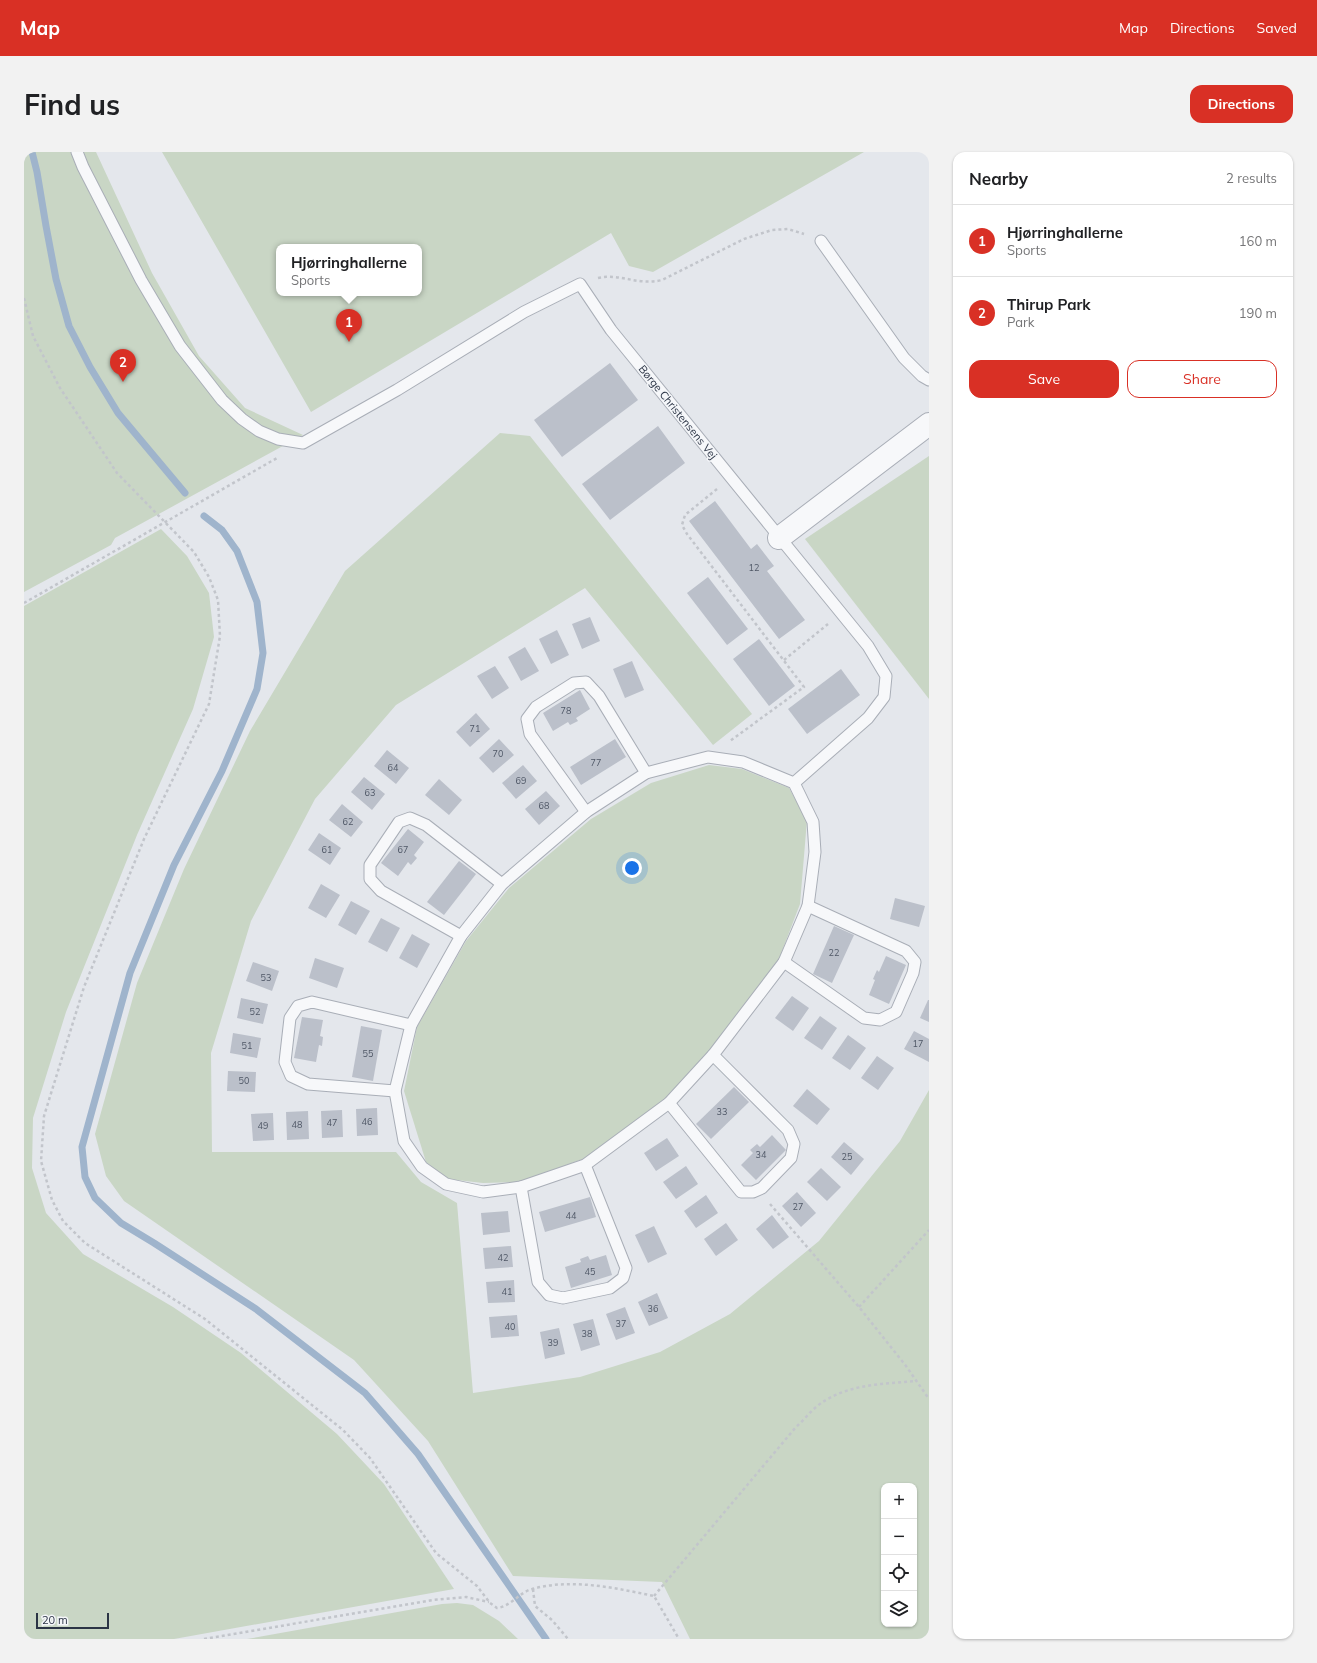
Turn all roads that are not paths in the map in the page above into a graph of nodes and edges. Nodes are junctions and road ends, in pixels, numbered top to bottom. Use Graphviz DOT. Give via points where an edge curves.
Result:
graph roads {
  1 [pos="77,152"];
  2 [pos="821,241"];
  3 [pos="929,380"];
  4 [pos="929,424"];
  5 [pos="779,538"];
  6 [pos="646,773"];
  7 [pos="794,783"];
  8 [pos="586,812"];
  9 [pos="502,884"];
  10 [pos="808,906"];
  11 [pos="461,936"];
  12 [pos="784,962"];
  13 [pos="411,1025"];
  14 [pos="713,1055"];
  15 [pos="395,1091"];
  16 [pos="669,1103"];
  17 [pos="585,1165"];
  18 [pos="521,1187"];
  1 -- 5 [label="lane, Børge Christensens Vej" via="141,280 180,346 222,400 259,431 278,439 303,443 397,390 524,312 580,284 611,330"];
  2 -- 3 [label="lane" via="904,358"];
  4 -- 5 [label="street"];
  5 -- 7 [label="lane, Børge Christensens Vej" via="868,646 886,676 884,697 868,718"];
  6 -- 7 [label="lane" via="708,757 743,762"];
  6 -- 8 [label="lane"];
  6 -- 8 [label="lane" via="599,696 586,682 574,682 536,707 527,719 530,734"];
  7 -- 10 [label="lane" via="813,822 815,852"];
  8 -- 9 [label="lane"];
  9 -- 11 [label="lane"];
  9 -- 11 [label="lane" via="426,825 410,818 399,822 370,865 370,879 381,891"];
  10 -- 12 [label="lane"];
  10 -- 12 [label="lane" via="906,951 915,962 913,973 896,1012 880,1020 864,1018"];
  11 -- 13 [label="lane"];
  12 -- 14 [label="lane"];
  13 -- 15 [label="lane"];
  13 -- 15 [label="lane" via="312,1002 298,1006 290,1018 285,1062 291,1076 308,1084"];
  14 -- 16 [label="lane"];
  14 -- 16 [label="lane" via="788,1130 794,1144 791,1158 762,1188 753,1192 742,1192"];
  15 -- 18 [label="lane" via="404,1141 422,1167 446,1184 483,1192"];
  16 -- 17 [label="lane"];
  17 -- 18 [label="lane"];
  17 -- 18 [label="lane" via="626,1268 623,1278 610,1288 563,1298 549,1295 538,1282"];
}
